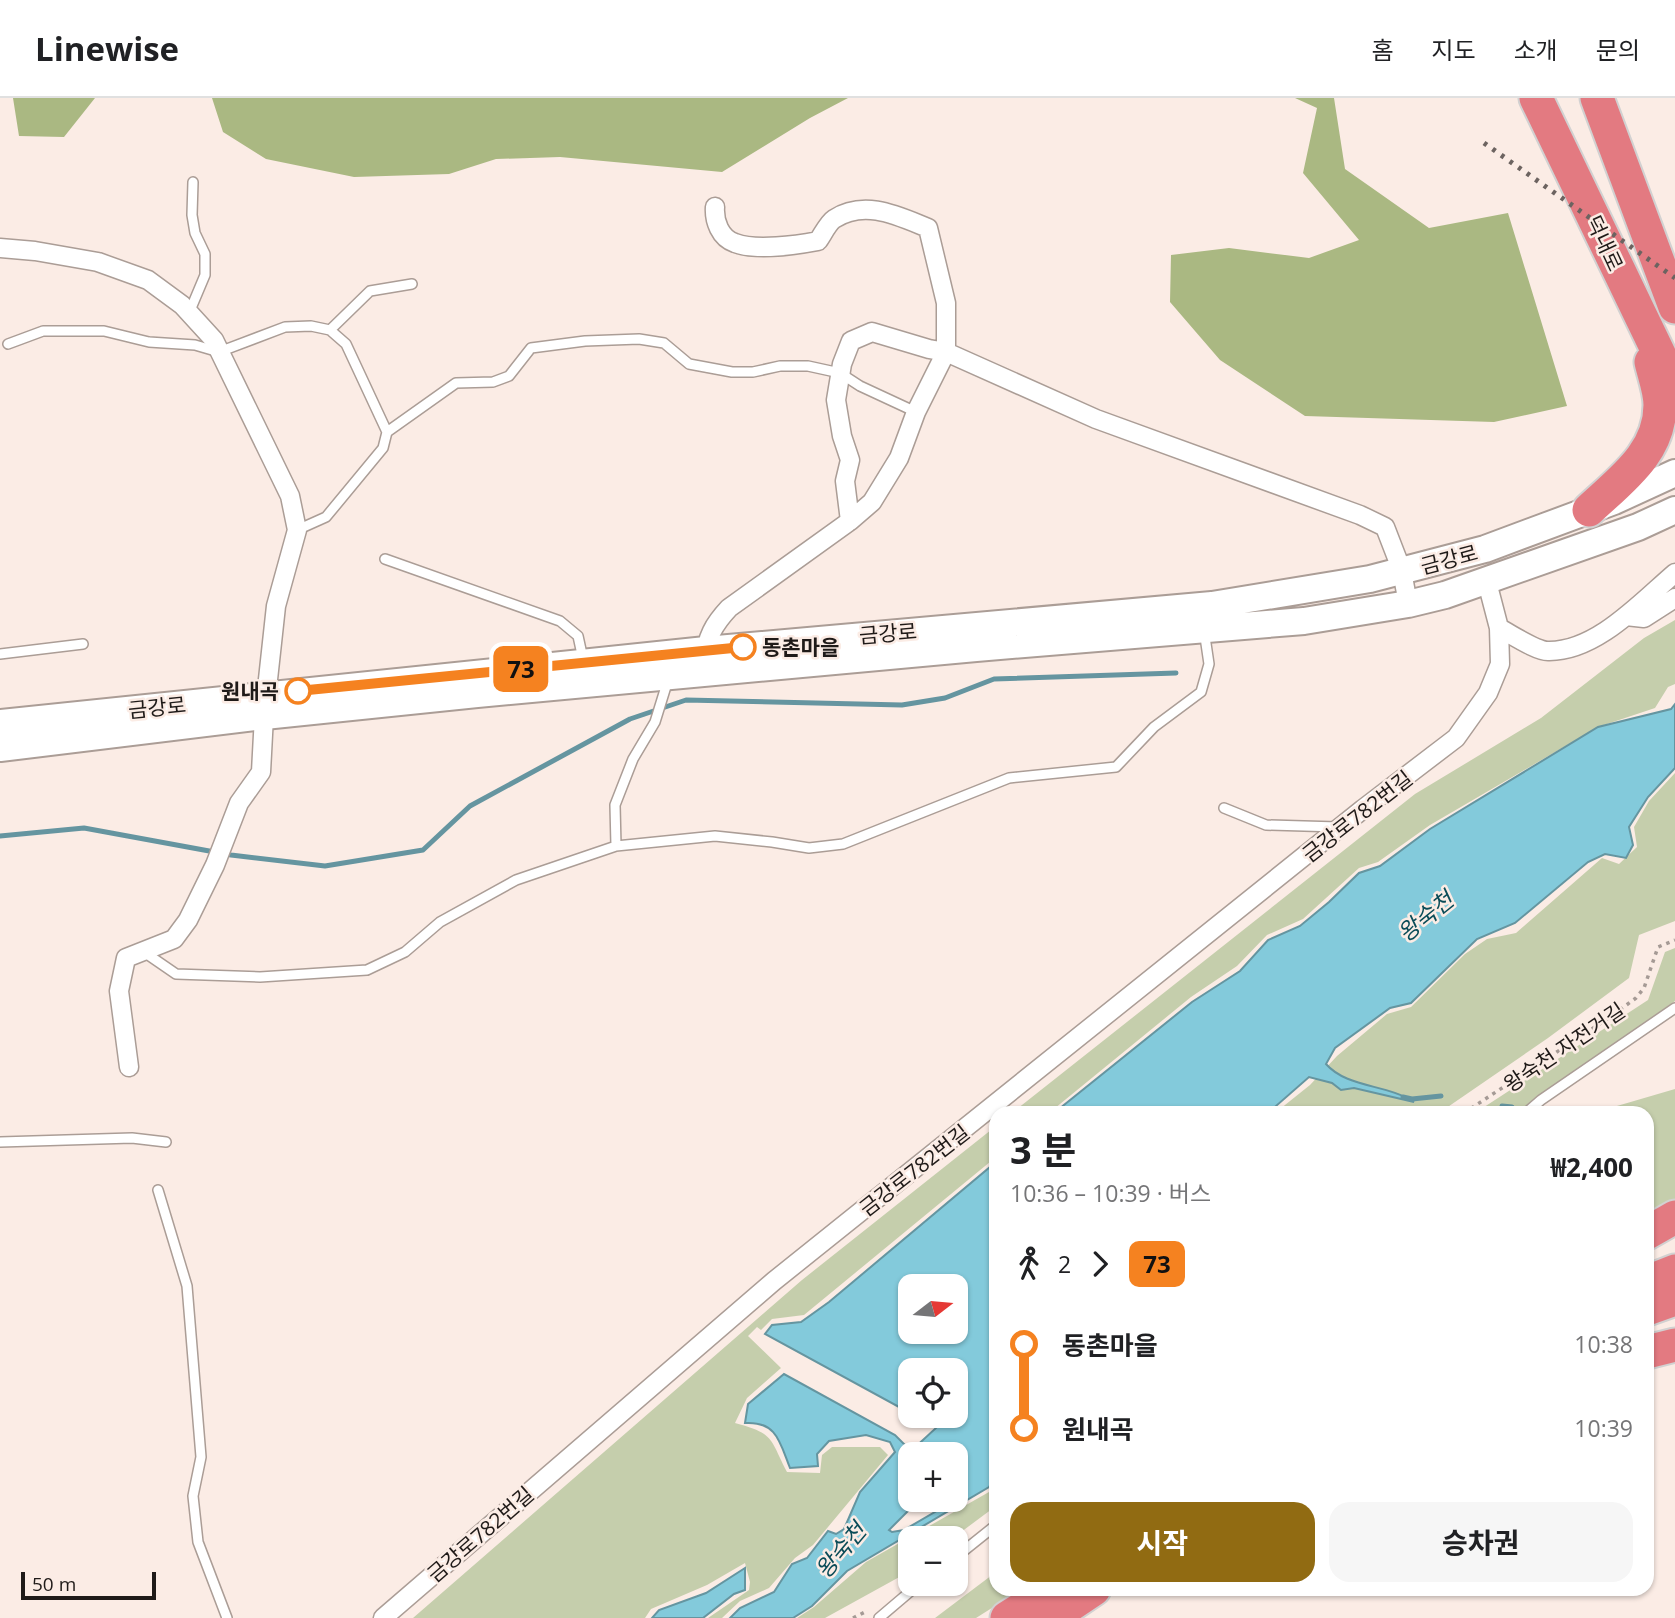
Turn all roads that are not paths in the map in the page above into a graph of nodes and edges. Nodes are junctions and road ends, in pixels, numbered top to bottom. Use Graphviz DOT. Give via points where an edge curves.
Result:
graph roads {
  1 [pos="1536,98"];
  2 [pos="1597,98"];
  3 [pos="193,182"];
  4 [pos="715,207"];
  5 [pos="0,248"];
  6 [pos="412,284"];
  7 [pos="1674,303"];
  8 [pos="189,313"];
  9 [pos="1644,325"];
  10 [pos="330,330"];
  11 [pos="8,344"];
  12 [pos="219,352"];
  13 [pos="946,352"];
  14 [pos="840,373"];
  15 [pos="1675,387"];
  16 [pos="916,412"];
  17 [pos="387,432"];
  18 [pos="1675,473"];
  19 [pos="1589,510"];
  20 [pos="1675,510"];
  21 [pos="850,521"];
  22 [pos="1638,527"];
  23 [pos="1675,527"];
  24 [pos="297,530"];
  25 [pos="385,559"];
  26 [pos="1402,571"];
  27 [pos="1675,573"];
  28 [pos="1487,582"];
  29 [pos="1675,598"];
  30 [pos="1408,604"];
  31 [pos="1626,616"];
  32 [pos="1499,628"];
  33 [pos="1204,629"];
  34 [pos="83,644"];
  35 [pos="0,654"];
  36 [pos="706,662"];
  37 [pos="584,663"];
  38 [pos="666,676"];
  39 [pos="265,705"];
  40 [pos="0,723"];
  41 [pos="0,748"];
  42 [pos="1224,808"];
  43 [pos="1341,827"];
  44 [pos="616,846"];
  45 [pos="144,952"];
  46 [pos="1675,1008"];
  47 [pos="128,1067"];
  48 [pos="993,1106"];
  49 [pos="1534,1106"];
  50 [pos="989,1109"];
  51 [pos="0,1142"];
  52 [pos="166,1142"];
  53 [pos="158,1190"];
  54 [pos="1675,1217"];
  55 [pos="1654,1229"];
  56 [pos="1675,1271"];
  57 [pos="1654,1279"];
  58 [pos="1675,1299"];
  59 [pos="1654,1306"];
  60 [pos="1675,1345"];
  61 [pos="1654,1350"];
  62 [pos="989,1531"];
  63 [pos="968,1547"];
  64 [pos="905,1596"];
  65 [pos="1042,1596"];
  66 [pos="1084,1596"];
  67 [pos="227,1618"];
  68 [pos="383,1618"];
  69 [pos="879,1618"];
  70 [pos="1007,1618"];
  71 [pos="1051,1618"];
  1 -- 9 [label="highway, 덕내로"];
  2 -- 7 [label="highway, 덕내로"];
  3 -- 8 [label="lane" via="192,215 205,254 205,275"];
  4 -- 13 [label="street" via="714,220 723,235 734,243 752,246 818,241 833,219 865,208 928,228 946,303"];
  5 -- 8 [label="street" via="97,262 148,280"];
  6 -- 10 [label="lane" via="370,291"];
  8 -- 12 [label="street"];
  9 -- 15 [label="highway, 덕내로"];
  9 -- 19 [label="highway" via="1660,404 1654,440 1639,463"];
  10 -- 12 [label="lane" via="285,327"];
  10 -- 17 [label="lane" via="346,344"];
  11 -- 12 [label="lane" via="43,331 104,331"];
  12 -- 24 [label="street" via="290,496"];
  13 -- 14 [label="street" via="872,332 851,341"];
  13 -- 16 [label="street"];
  13 -- 26 [label="street" via="1096,419 1385,527"];
  14 -- 16 [label="lane"];
  14 -- 17 [label="lane" via="808,366 721,370 689,364 664,343 639,339 546,346 531,348 509,376 493,382 456,383"];
  14 -- 21 [label="street" via="836,400 850,460 845,481"];
  16 -- 21 [label="street" via="899,458 872,502"];
  17 -- 24 [label="lane" via="383,448 326,517"];
  18 -- 19 [label="street, 금강로"];
  19 -- 26 [label="street, 금강로" via="1485,549"];
  20 -- 22 [label="street, 금강로"];
  21 -- 36 [label="street" via="729,608 713,625"];
  22 -- 23 [label="street"];
  22 -- 28 [label="street, 금강로"];
  24 -- 39 [label="street" via="276,606"];
  25 -- 37 [label="lane" via="560,621 578,636"];
  26 -- 30 [label="street"];
  26 -- 36 [label="street, 금강로" via="1212,606"];
  27 -- 31 [label="street"];
  28 -- 30 [label="street, 금강로"];
  28 -- 32 [label="street, 금강로782번길"];
  29 -- 31 [label="street" via="1644,618"];
  30 -- 33 [label="street, 금강로" via="1304,621"];
  31 -- 32 [label="street" via="1576,647 1546,651"];
  32 -- 43 [label="street, 금강로782번길" via="1500,664 1488,693 1457,738"];
  33 -- 36 [label="street, 금강로"];
  33 -- 44 [label="lane" via="1209,664 1201,692 1154,727 1116,767 1009,778 844,844 809,848 715,836"];
  34 -- 35 [label="lane"];
  36 -- 38 [label="street, 금강로"];
  37 -- 38 [label="street, 금강로"];
  37 -- 39 [label="street, 금강로"];
  38 -- 39 [label="street, 금강로"];
  38 -- 44 [label="lane" via="655,722 633,759 615,805"];
  39 -- 40 [label="street, 금강로"];
  39 -- 41 [label="street, 금강로"];
  39 -- 45 [label="street" via="261,772 239,803 188,920 174,939"];
  42 -- 43 [label="lane" via="1266,825"];
  43 -- 48 [label="street, 금강로782번길"];
  44 -- 45 [label="lane" via="516,880 440,922 405,952 366,970 260,977 176,974"];
  45 -- 47 [label="street" via="126,958 119,991"];
  46 -- 49 [label="lane"];
  50 -- 68 [label="street, 금강로782번길" via="774,1281"];
  51 -- 52 [label="lane" via="132,1138"];
  53 -- 67 [label="lane" via="187,1286 201,1457 193,1496 198,1542"];
  54 -- 55 [label="highway"];
  56 -- 57 [label="highway"];
  58 -- 59 [label="highway"];
  60 -- 61 [label="highway"];
  62 -- 63 [label="lane"];
  64 -- 69 [label="lane"];
  65 -- 70 [label="highway"];
  66 -- 71 [label="highway"];
}
